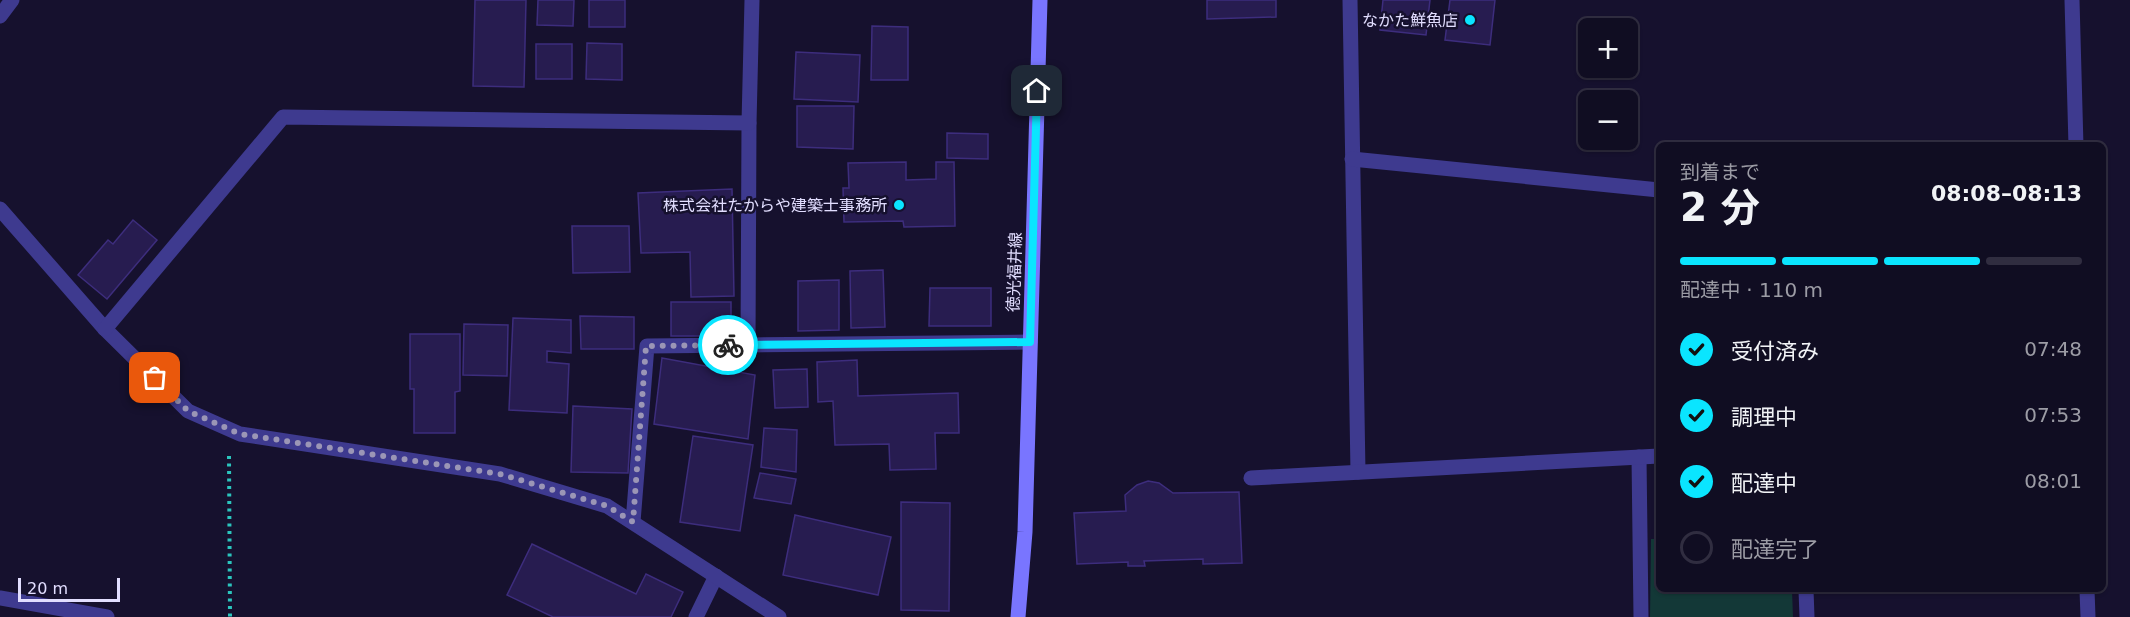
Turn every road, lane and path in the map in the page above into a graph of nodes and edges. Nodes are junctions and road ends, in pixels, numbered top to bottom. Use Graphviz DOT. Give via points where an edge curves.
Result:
graph roads {
  1 [pos="12,0"];
  2 [pos="752,0"];
  3 [pos="1040,0"];
  4 [pos="1350,0"];
  5 [pos="2072,0"];
  6 [pos="0,16"];
  7 [pos="749,123"];
  8 [pos="2076,142"];
  9 [pos="1352,159"];
  10 [pos="1656,190"];
  11 [pos="0,209"];
  12 [pos="105,329"];
  13 [pos="1030,342"];
  14 [pos="748,345"];
  15 [pos="229,450"];
  16 [pos="1656,456"];
  17 [pos="1639,457"];
  18 [pos="1358,472"];
  19 [pos="1251,478"];
  20 [pos="633,522"];
  21 [pos="716,576"];
  22 [pos="1806,592"];
  23 [pos="2087,592"];
  24 [pos="0,598"];
  25 [pos="107,617"];
  26 [pos="230,617"];
  27 [pos="696,617"];
  28 [pos="779,617"];
  29 [pos="1018,617"];
  30 [pos="1641,617"];
  31 [pos="1807,617"];
  32 [pos="2088,617"];
  1 -- 6 [label="street"];
  2 -- 7 [label="street"];
  3 -- 13 [label="main road, 徳光福井線"];
  4 -- 9 [label="street"];
  5 -- 8 [label="street"];
  7 -- 12 [label="street" via="283,117"];
  7 -- 14 [label="street"];
  9 -- 10 [label="street"];
  9 -- 18 [label="street"];
  11 -- 12 [label="street"];
  12 -- 20 [label="street" via="188,411 240,434 500,474 607,506"];
  13 -- 14 [label="street"];
  13 -- 29 [label="main road, 徳光福井線" via="1025,532"];
  14 -- 20 [label="street" via="646,346"];
  15 -- 26 [label="path"];
  16 -- 17 [label="street"];
  17 -- 18 [label="street"];
  17 -- 30 [label="street"];
  18 -- 19 [label="street"];
  20 -- 21 [label="street"];
  21 -- 27 [label="street"];
  21 -- 28 [label="street"];
  22 -- 31 [label="street"];
  23 -- 32 [label="street"];
  24 -- 25 [label="street"];
}
